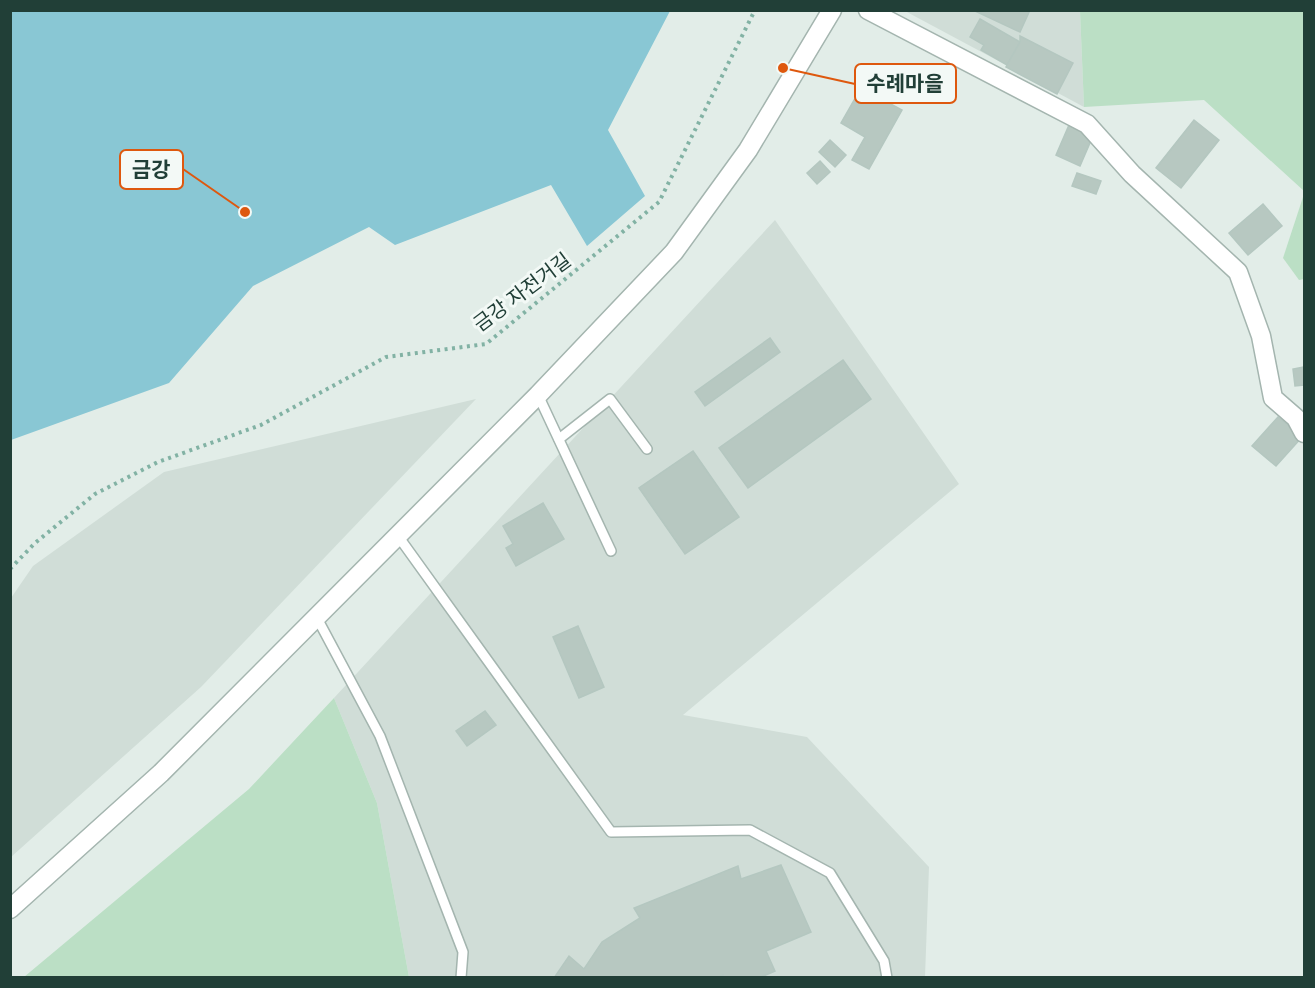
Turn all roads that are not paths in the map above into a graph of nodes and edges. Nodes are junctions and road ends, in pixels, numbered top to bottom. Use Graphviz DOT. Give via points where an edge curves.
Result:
graph roads {
  1 [pos="832,10"];
  2 [pos="867,10"];
  3 [pos="538,395"];
  4 [pos="1305,433"];
  5 [pos="559,439"];
  6 [pos="646,448"];
  7 [pos="399,536"];
  8 [pos="611,551"];
  9 [pos="317,618"];
  10 [pos="10,909"];
  11 [pos="461,978"];
  12 [pos="887,978"];
  1 -- 3 [label="street" via="748,150 674,252"];
  2 -- 4 [label="street" via="1087,124 1132,174 1238,272 1261,336 1273,398 1296,418"];
  3 -- 5 [label="lane"];
  3 -- 7 [label="street"];
  5 -- 6 [label="lane" via="610,399"];
  5 -- 8 [label="lane"];
  7 -- 9 [label="street"];
  7 -- 12 [label="lane" via="611,832 750,830 830,873 884,961"];
  9 -- 10 [label="street" via="161,773"];
  9 -- 11 [label="lane" via="380,735 463,952"];
}
